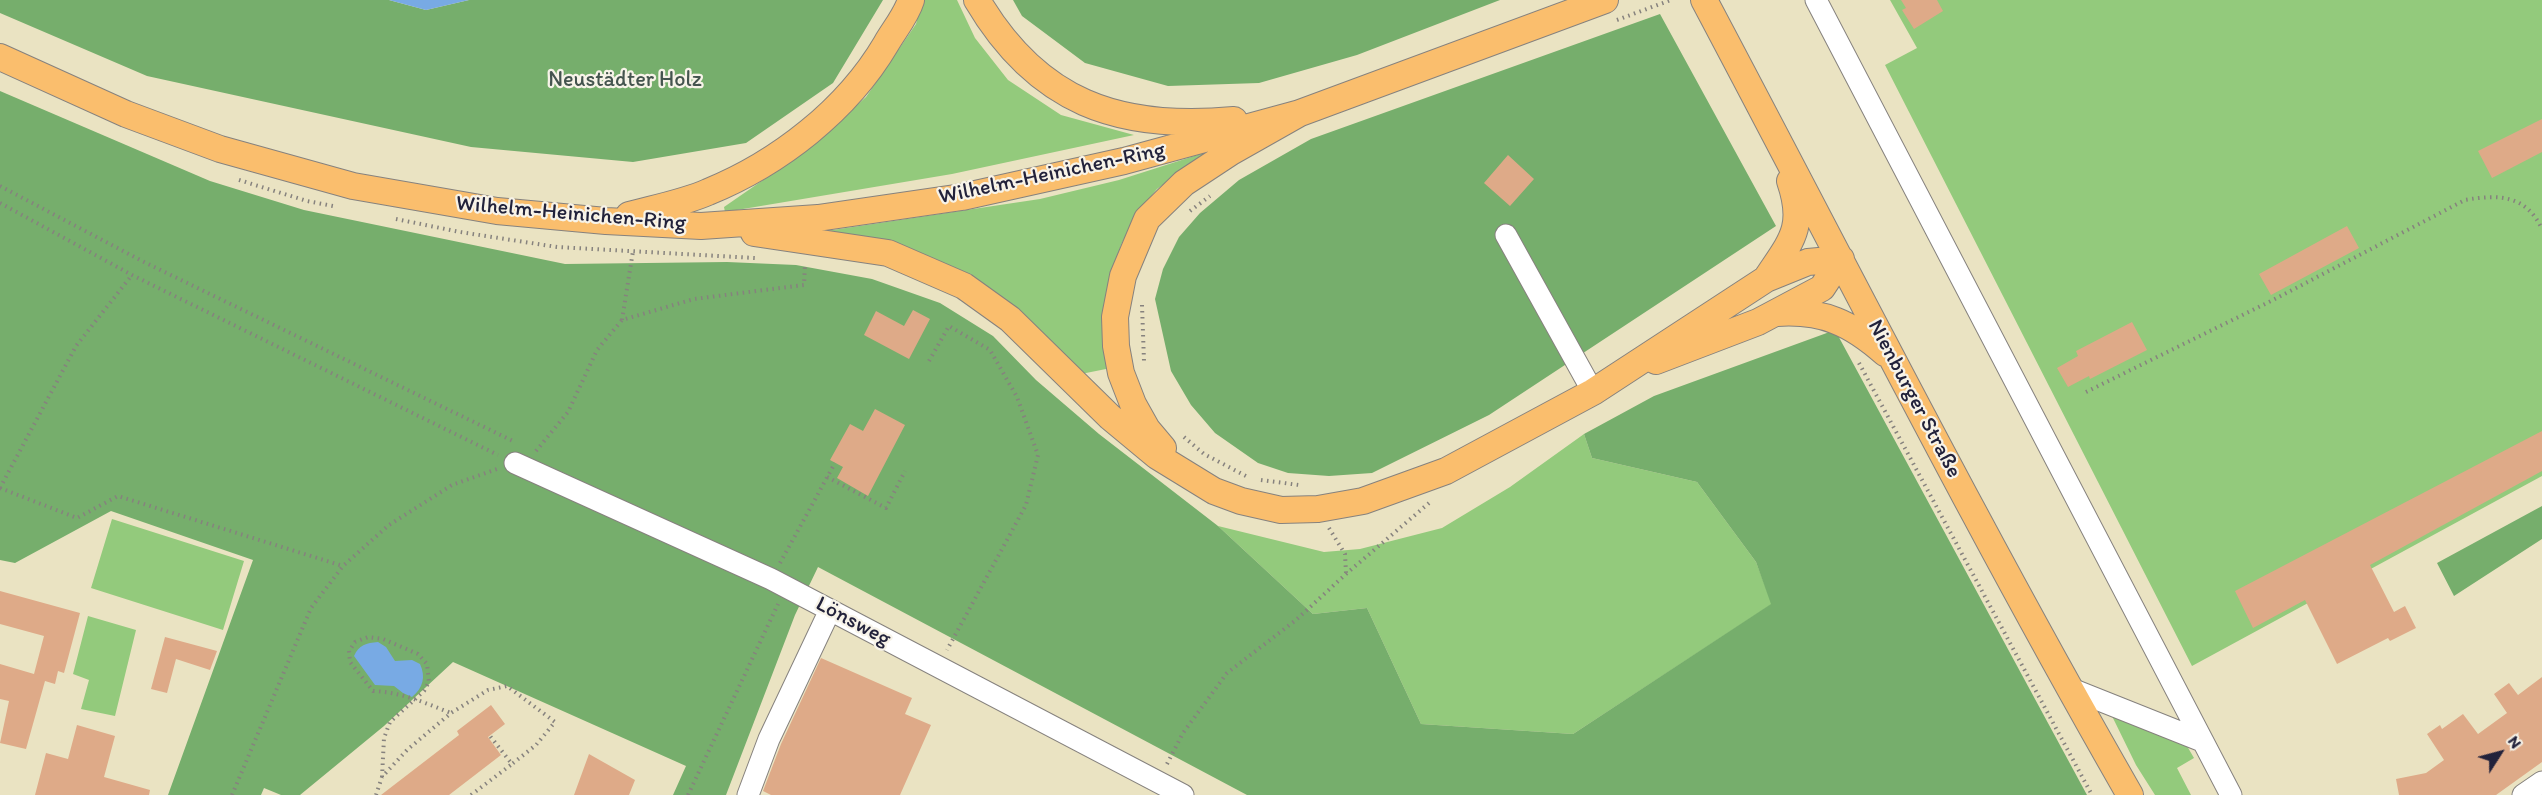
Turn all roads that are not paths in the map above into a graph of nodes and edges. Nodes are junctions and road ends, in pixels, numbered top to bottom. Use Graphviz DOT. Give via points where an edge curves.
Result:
graph roads {
  1 [pos="911,0"];
  2 [pos="976,0"];
  3 [pos="1704,0"];
  4 [pos="1816,0"];
  5 [pos="1606,12"];
  6 [pos="0,57"];
  7 [pos="1300,113"];
  8 [pos="1772,128"];
  9 [pos="606,221"];
  10 [pos="701,226"];
  11 [pos="1506,235"];
  12 [pos="1841,259"];
  13 [pos="1766,279"];
  14 [pos="1775,313"];
  15 [pos="1894,361"];
  16 [pos="1623,373"];
  17 [pos="1593,392"];
  18 [pos="520,455"];
  19 [pos="1214,491"];
  20 [pos="830,610"];
  21 [pos="2068,688"];
  22 [pos="2202,741"];
  23 [pos="2542,782"];
  24 [pos="747,794"];
  25 [pos="1183,795"];
  26 [pos="2130,795"];
  27 [pos="2231,795"];
  28 [pos="2523,795"];
  1 -- 9 [label="main road" via="873,66 835,109 796,142 748,173 707,193"];
  2 -- 7 [label="main road" via="1023,63 1066,95 1106,111 1153,122 1209,122"];
  3 -- 8 [label="main road, Nienburger Straße"];
  4 -- 22 [label="street"];
  5 -- 7 [label="main road"];
  6 -- 9 [label="main road, Wilhelm-Heinichen-Ring" via="126,114 220,149 353,186 497,211"];
  7 -- 10 [label="main road, Wilhelm-Heinichen-Ring" via="1124,161 962,197 818,218"];
  7 -- 19 [label="main road" via="1184,183 1147,219 1123,276 1115,317 1116,346 1133,404 1167,453"];
  8 -- 12 [label="main road, Nienburger Straße"];
  8 -- 13 [label="main road" via="1796,197 1797,212 1794,236"];
  9 -- 10 [label="main road, Wilhelm-Heinichen-Ring"];
  10 -- 19 [label="main road" via="888,253 964,286 1010,319 1110,417 1156,456"];
  11 -- 17 [label="street"];
  12 -- 13 [label="main road" via="1808,262"];
  12 -- 14 [label="main road" via="1822,288"];
  12 -- 15 [label="main road, Nienburger Straße"];
  13 -- 16 [label="main road"];
  14 -- 15 [label="main road" via="1836,319"];
  14 -- 16 [label="main road"];
  15 -- 21 [label="main road, Nienburger Straße"];
  16 -- 17 [label="main road"];
  17 -- 19 [label="main road" via="1446,471 1364,501 1281,510"];
  18 -- 20 [label="street, Lönsweg"];
  20 -- 24 [label="street"];
  20 -- 25 [label="street, Lönsweg"];
  21 -- 22 [label="street"];
  21 -- 26 [label="main road, Nienburger Straße"];
  22 -- 27 [label="street"];
  23 -- 28 [label="street"];
}
